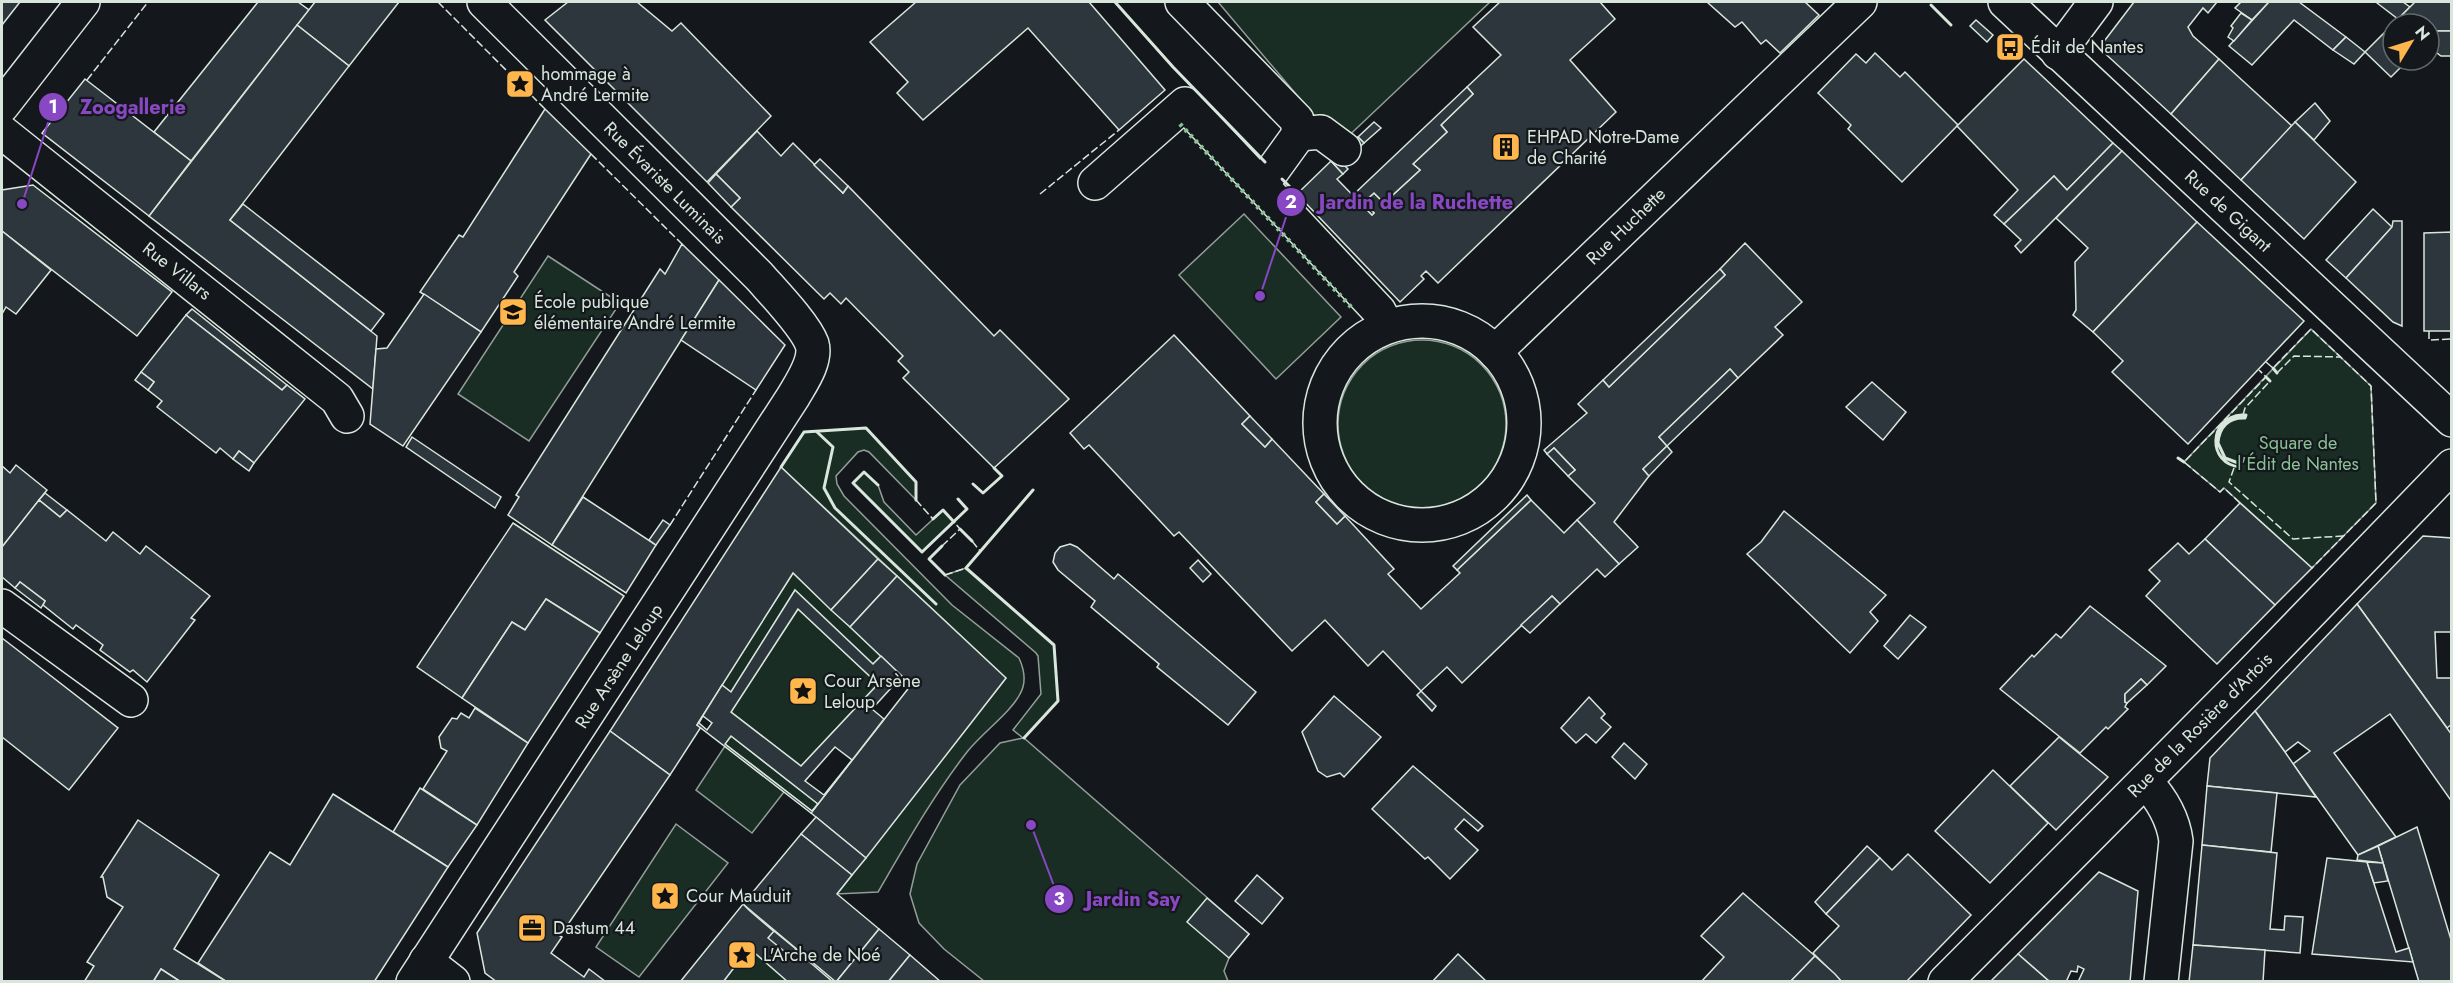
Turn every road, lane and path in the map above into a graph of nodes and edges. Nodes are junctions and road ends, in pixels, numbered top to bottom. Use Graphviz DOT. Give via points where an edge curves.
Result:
graph roads {
  1 [pos="83,2"];
  2 [pos="484,2"];
  3 [pos="1182,2"];
  4 [pos="1860,2"];
  5 [pos="2005,2"];
  6 [pos="2096,2"];
  7 [pos="2058,53"];
  8 [pos="2,106"];
  9 [pos="2,132"];
  10 [pos="1299,134"];
  11 [pos="1344,149"];
  12 [pos="1095,183"];
  13 [pos="1260,184"];
  14 [pos="1387,326"];
  15 [pos="812,345"];
  16 [pos="1495,351"];
  17 [pos="347,416"];
  18 [pos="2451,420"];
  19 [pos="2451,466"];
  20 [pos="2,606"];
  21 [pos="131,700"];
  22 [pos="2145,781"];
  23 [pos="420,971"];
  24 [pos="453,981"];
  25 [pos="1945,981"];
  26 [pos="2161,981"];
  1 -- 8 [label="street"];
  2 -- 15 [label="street, Rue Évariste Luminais" via="759,276"];
  3 -- 10 [label="street" via="1296,120"];
  4 -- 16 [label="street, Rue Huchette"];
  5 -- 7 [label="street, Rue de Gigant"];
  6 -- 7 [label="street"];
  7 -- 18 [label="street, Rue de Gigant"];
  9 -- 17 [label="street, Rue Villars" via="337,399"];
  10 -- 11 [label="street" via="1321,132"];
  10 -- 13 [label="street"];
  12 -- 13 [label="street" via="1185,104"];
  13 -- 14 [label="street" via="1379,311"];
  14 -- 16 [label="street" via="1415,321 1445,323 1472,334"];
  14 -- 16 [label="street" via="1359,342 1337,364 1323,393 1319,424 1325,456 1341,486 1365,508 1396,522 1429,525 1461,518 1489,500 1510,475 1522,444 1524,411 1514,379"];
  15 -- 23 [label="street, Rue Arsène Leloup" via="810,365 793,397"];
  19 -- 22 [label="street, Rue de la Rosière d'Artois"];
  20 -- 21 [label="street"];
  22 -- 25 [label="street, Rue de la Rosière d'Artois"];
  22 -- 26 [label="street" via="2166,808 2176,841"];
  23 -- 24 [label="street"];
}
